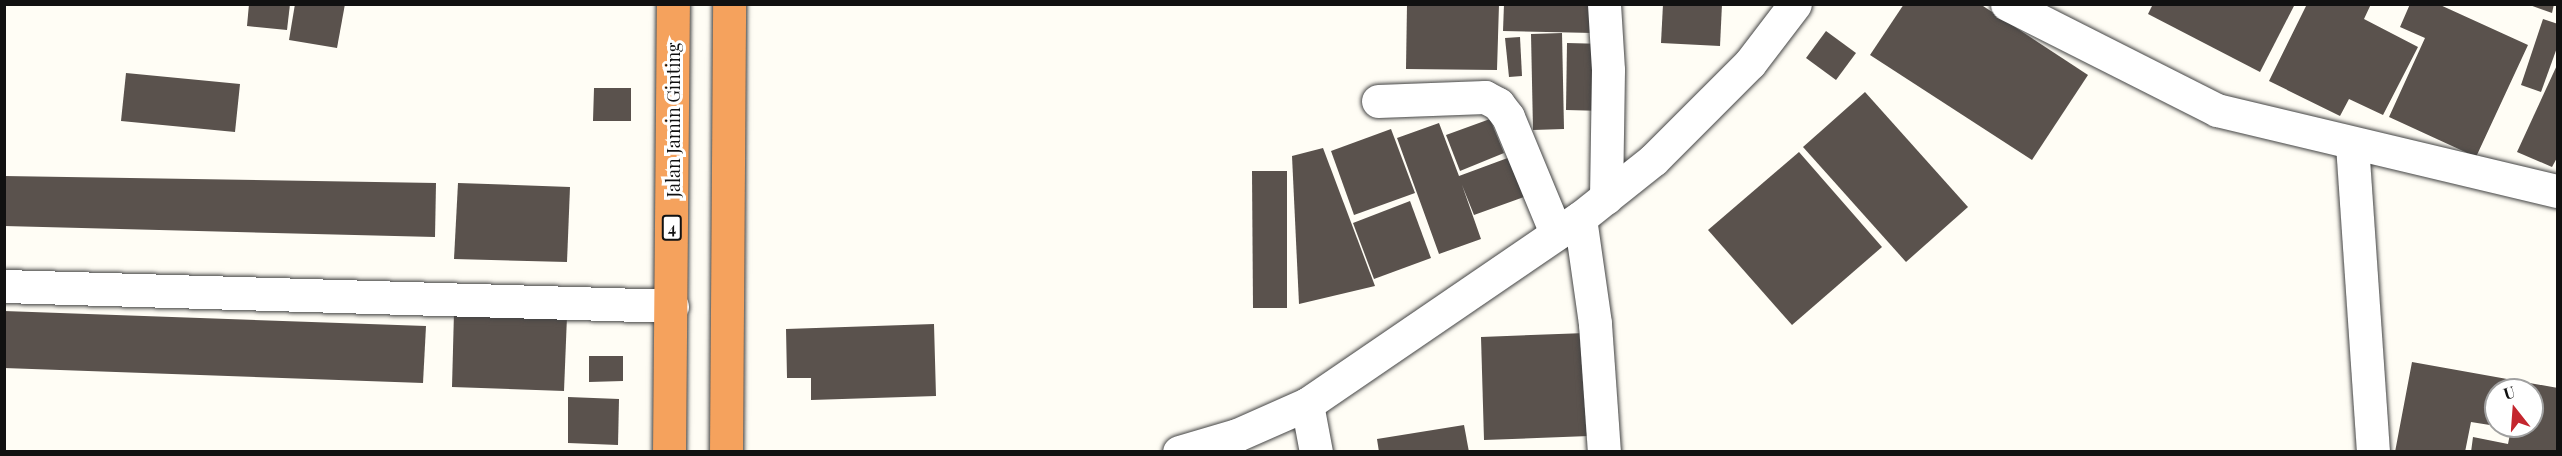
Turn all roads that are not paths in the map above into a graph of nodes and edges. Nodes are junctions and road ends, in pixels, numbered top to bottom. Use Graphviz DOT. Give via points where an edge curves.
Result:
graph roads {
  1 [pos="674,4"];
  2 [pos="729,4"];
  3 [pos="1604,4"];
  4 [pos="1795,4"];
  5 [pos="2007,4"];
  6 [pos="1378,101"];
  7 [pos="2352,144"];
  8 [pos="2558,191"];
  9 [pos="1606,198"];
  10 [pos="1568,226"];
  11 [pos="4,286"];
  12 [pos="672,306"];
  13 [pos="1307,404"];
  14 [pos="669,452"];
  15 [pos="726,452"];
  16 [pos="1179,452"];
  17 [pos="1317,452"];
  18 [pos="1604,452"];
  19 [pos="2373,452"];
  1 -- 12 [label="highway, Jalan Jamin Ginting / 4"];
  2 -- 15 [label="highway"];
  3 -- 9 [label="street" via="1608,70"];
  4 -- 9 [label="street" via="1750,63 1653,160"];
  5 -- 7 [label="street" via="2217,110"];
  6 -- 10 [label="street" via="1485,97 1498,104"];
  7 -- 8 [label="street"];
  7 -- 19 [label="street"];
  9 -- 10 [label="street"];
  10 -- 13 [label="street"];
  10 -- 18 [label="street" via="1595,324"];
  11 -- 12 [label="street"];
  12 -- 14 [label="highway, Jalan Jamin Ginting / 4"];
  13 -- 16 [label="street" via="1237,435"];
  13 -- 17 [label="street"];
}
